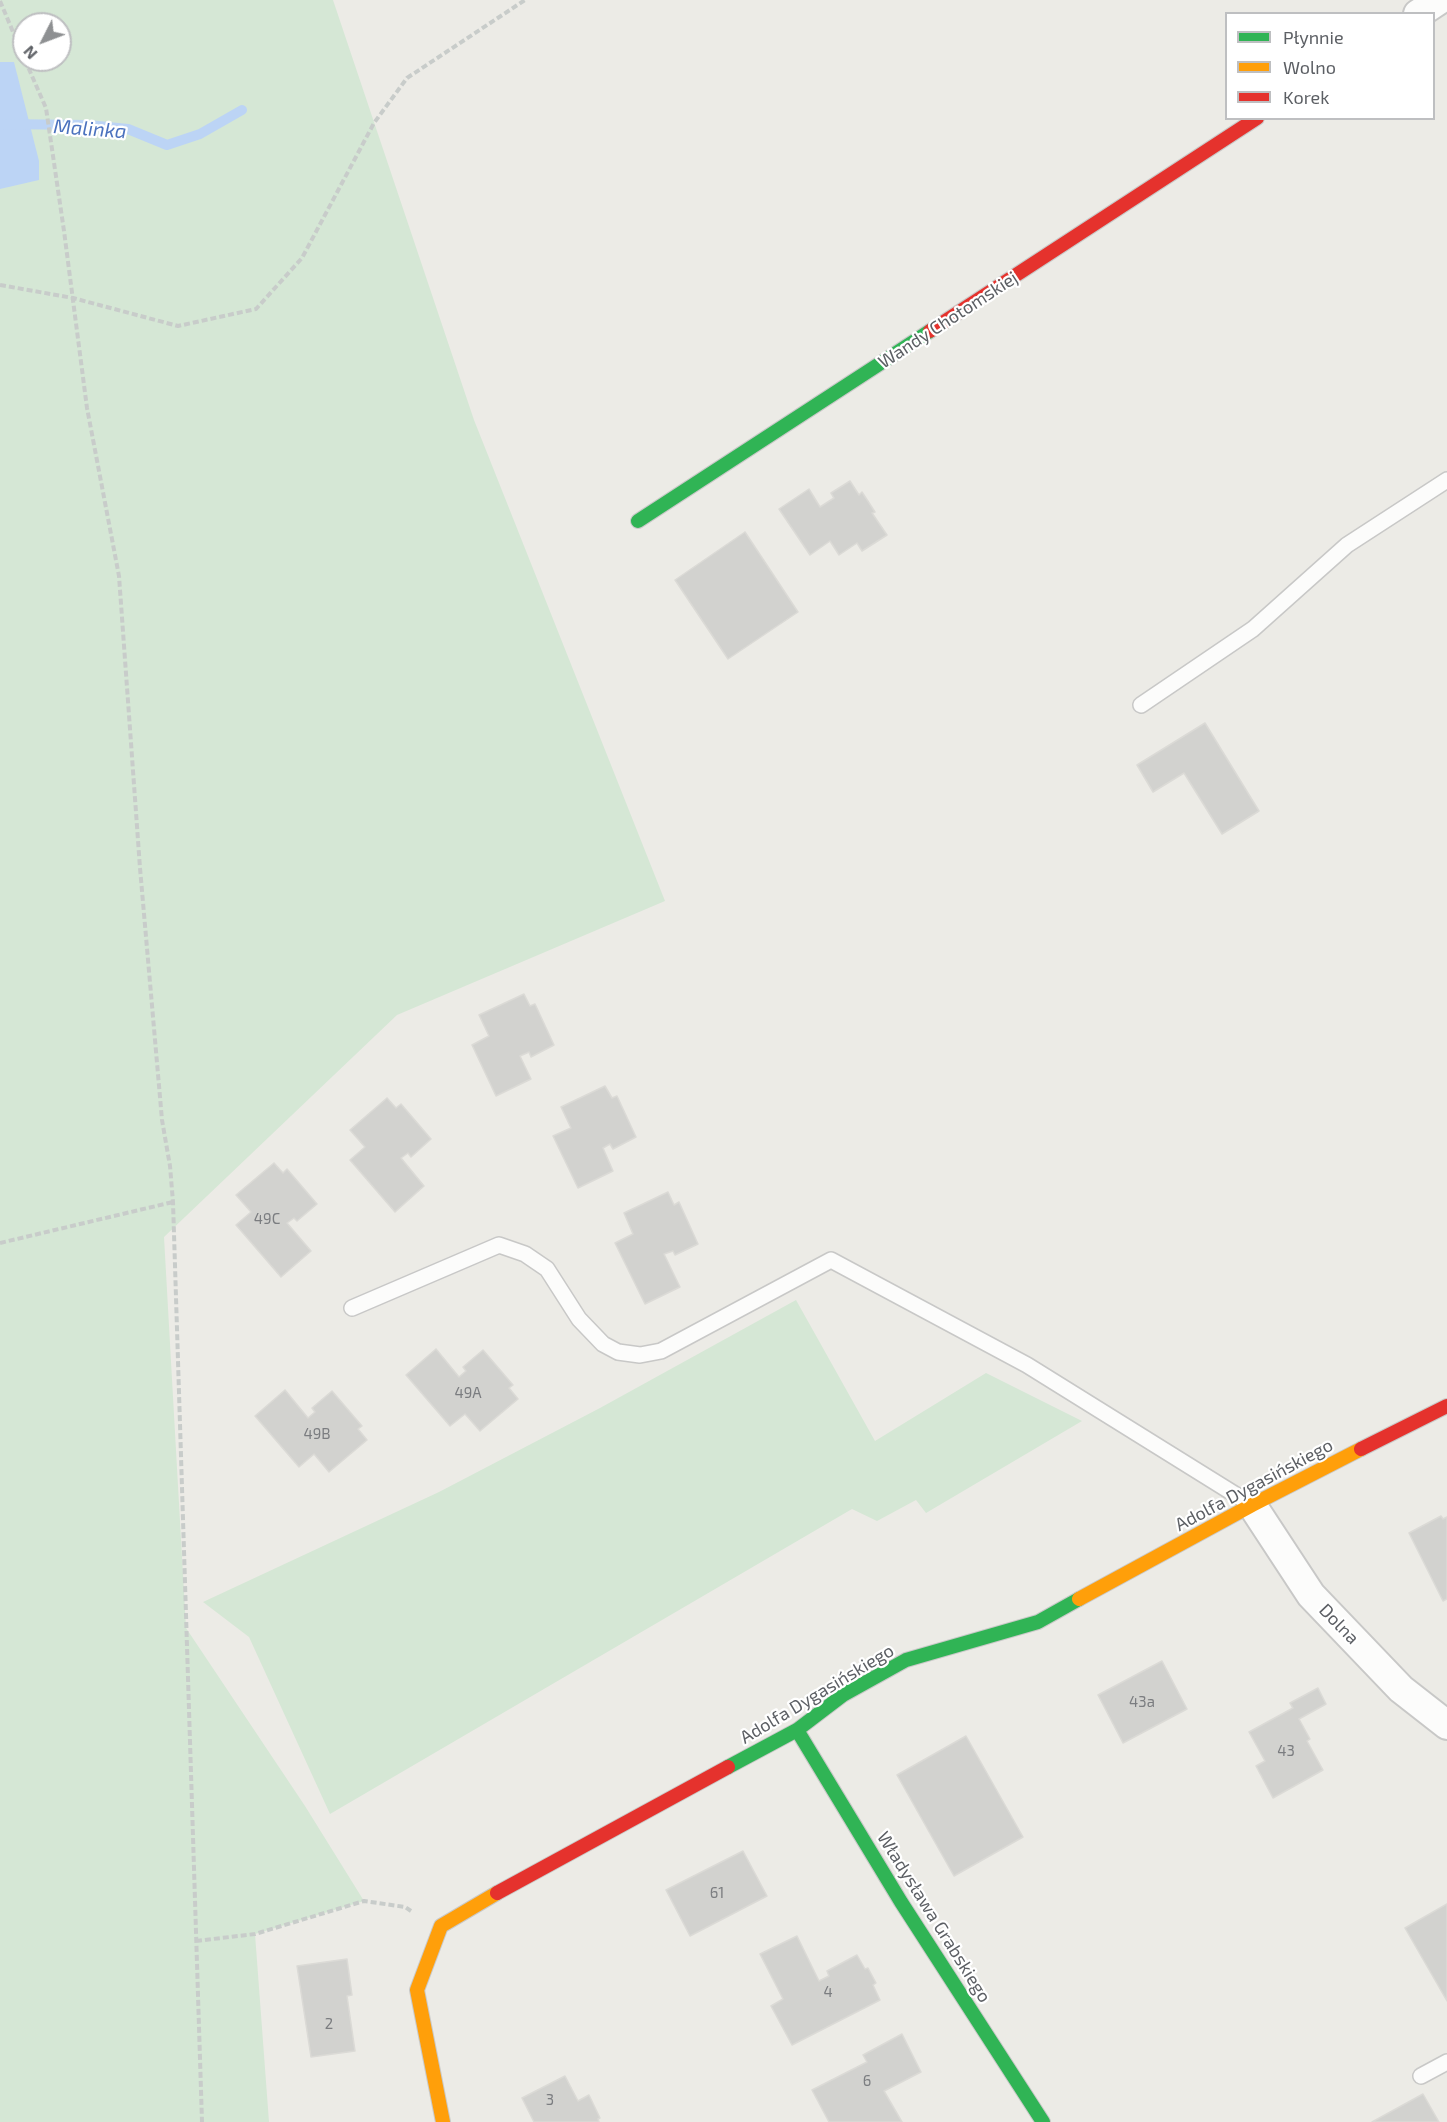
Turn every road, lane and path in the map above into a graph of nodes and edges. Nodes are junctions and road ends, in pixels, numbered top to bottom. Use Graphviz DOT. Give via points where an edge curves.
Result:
graph roads {
  1 [pos="525,0"];
  2 [pos="1439,0"];
  3 [pos="0,1"];
  4 [pos="1421,12"];
  5 [pos="12,30"];
  6 [pos="30,72"];
  7 [pos="1254,120"];
  8 [pos="0,285"];
  9 [pos="73,298"];
  10 [pos="1447,480"];
  11 [pos="638,520"];
  12 [pos="1142,705"];
  13 [pos="172,1202"];
  14 [pos="0,1243"];
  15 [pos="352,1308"];
  16 [pos="1447,1406"];
  17 [pos="1252,1505"];
  18 [pos="1447,1725"];
  19 [pos="797,1730"];
  20 [pos="441,1926"];
  21 [pos="196,1941"];
  22 [pos="1447,2062"];
  23 [pos="1421,2076"];
  24 [pos="202,2122"];
  25 [pos="443,2122"];
  26 [pos="1043,2122"];
  1 -- 9 [label="path" via="407,78 374,123 302,258 256,309 178,327"];
  2 -- 4 [label="street"];
  3 -- 5 [label="path"];
  6 -- 9 [label="path" via="46,108"];
  7 -- 11 [label="street, Wandy Chotomskiej"];
  8 -- 9 [label="path"];
  9 -- 13 [label="path" via="87,408 120,576 140,868"];
  10 -- 12 [label="lane" via="1347,545 1253,629"];
  13 -- 14 [label="path"];
  13 -- 21 [label="path"];
  15 -- 17 [label="lane" via="499,1245 525,1254 547,1269 579,1319 603,1344 618,1352 640,1355 661,1351 831,1260 1027,1365"];
  16 -- 17 [label="street, Adolfa Dygasińskiego"];
  17 -- 18 [label="street, Dolna" via="1311,1595 1401,1689"];
  17 -- 19 [label="street, Adolfa Dygasińskiego" via="1038,1622 906,1660 843,1695"];
  19 -- 20 [label="street, Adolfa Dygasińskiego"];
  19 -- 26 [label="street, Władysława Grabskiego" via="901,1902"];
  20 -- 21 [label="path" via="405,1907 363,1901 255,1934"];
  20 -- 25 [label="street" via="417,1990"];
  21 -- 24 [label="path"];
  22 -- 23 [label="lane"];
}
